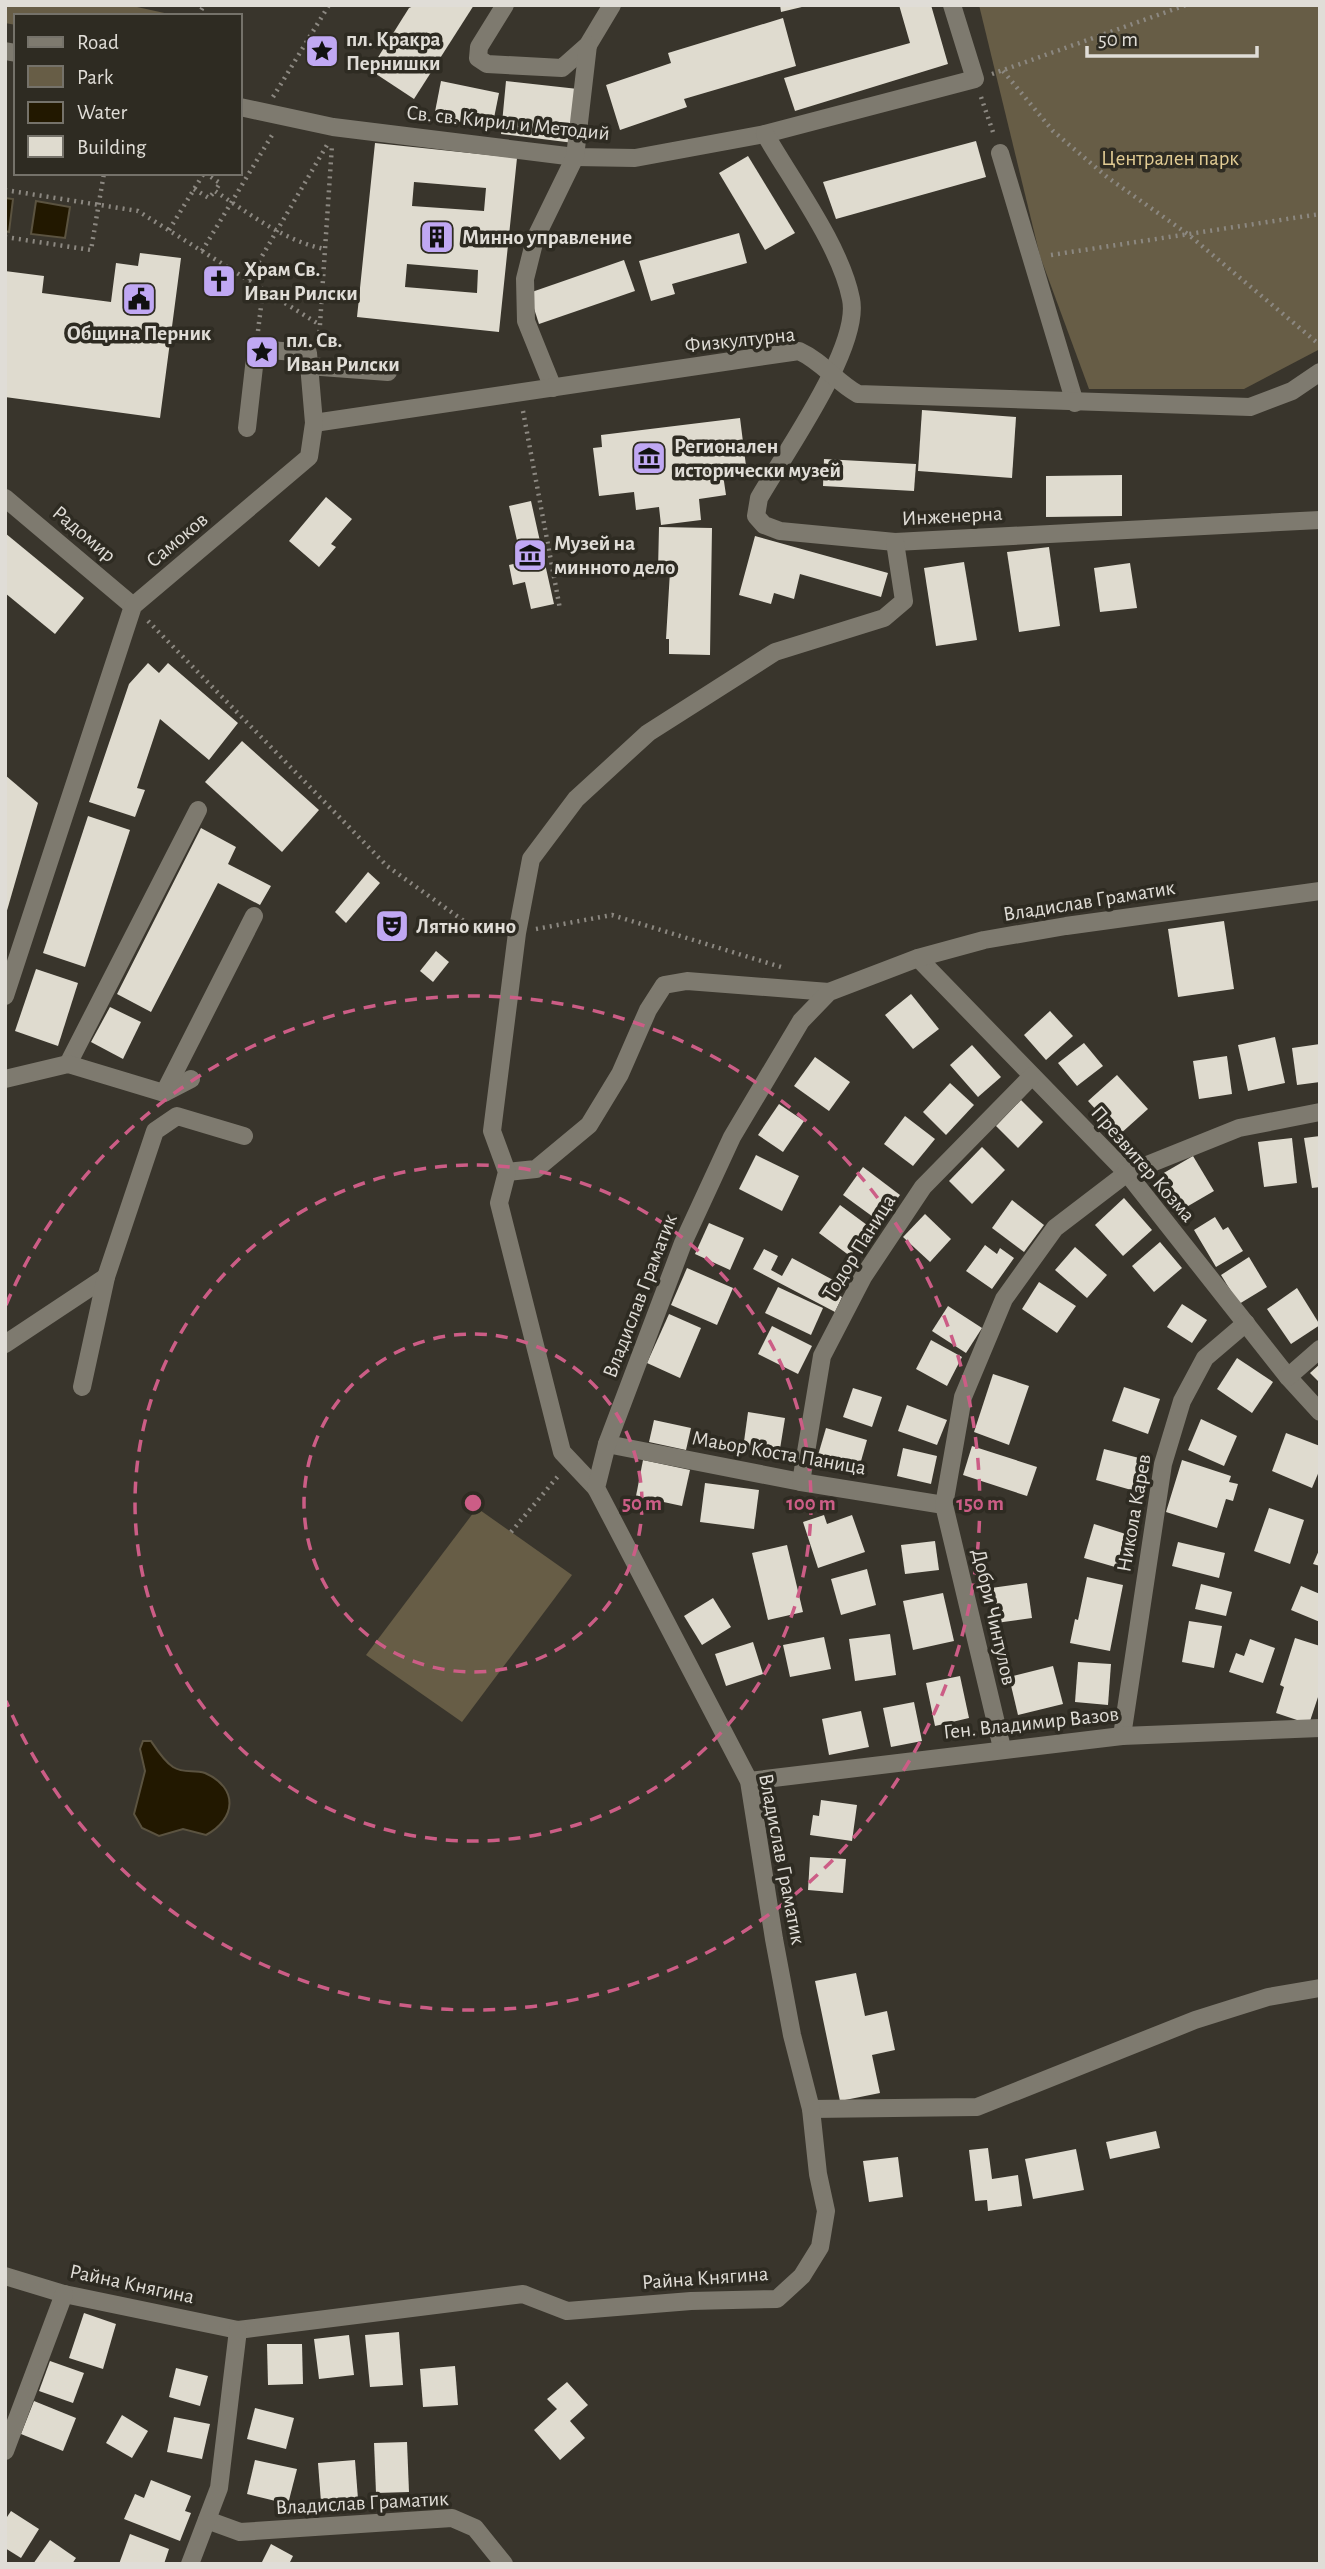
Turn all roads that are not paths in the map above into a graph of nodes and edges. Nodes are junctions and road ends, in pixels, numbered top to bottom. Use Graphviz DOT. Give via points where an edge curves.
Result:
graph roads {
  1 [pos="505,5"];
  2 [pos="612,5"];
  3 [pos="952,5"];
  4 [pos="588,45"];
  5 [pos="242,108"];
  6 [pos="765,134"];
  7 [pos="1000,153"];
  8 [pos="575,157"];
  9 [pos="313,367"];
  10 [pos="388,372"];
  11 [pos="1320,372"];
  12 [pos="832,373"];
  13 [pos="553,388"];
  14 [pos="1075,403"];
  15 [pos="314,423"];
  16 [pos="247,428"];
  17 [pos="5,498"];
  18 [pos="1320,520"];
  19 [pos="895,542"];
  20 [pos="133,606"];
  21 [pos="198,810"];
  22 [pos="1320,891"];
  23 [pos="254,916"];
  24 [pos="918,958"];
  25 [pos="829,992"];
  26 [pos="5,996"];
  27 [pos="68,1064"];
  28 [pos="1032,1076"];
  29 [pos="5,1079"];
  30 [pos="191,1079"];
  31 [pos="164,1093"];
  32 [pos="1320,1112"];
  33 [pos="244,1136"];
  34 [pos="507,1172"];
  35 [pos="1127,1173"];
  36 [pos="106,1278"];
  37 [pos="1246,1324"];
  38 [pos="5,1344"];
  39 [pos="1320,1349"];
  40 [pos="1288,1377"];
  41 [pos="82,1387"];
  42 [pos="1320,1412"];
  43 [pos="607,1444"];
  44 [pos="801,1482"];
  45 [pos="596,1488"];
  46 [pos="944,1505"];
  47 [pos="1320,1728"];
  48 [pos="1122,1736"];
  49 [pos="1002,1748"];
  50 [pos="749,1781"];
  51 [pos="1320,1988"];
  52 [pos="811,2109"];
  53 [pos="5,2276"];
  54 [pos="64,2294"];
  55 [pos="238,2330"];
  56 [pos="5,2451"];
  57 [pos="207,2520"];
  58 [pos="190,2564"];
  59 [pos="504,2564"];
  1 -- 4 [label="street" via="479,47 478,58 487,64 562,68"];
  2 -- 4 [label="street"];
  3 -- 6 [label="street, Св. св. Кирил и Методий" via="975,79"];
  4 -- 8 [label="street"];
  5 -- 8 [label="street, Св. св. Кирил и Методий" via="333,127"];
  6 -- 8 [label="street, Св. св. Кирил и Методий" via="635,158"];
  6 -- 12 [label="street" via="840,262 852,300 845,348"];
  7 -- 14 [label="street"];
  8 -- 13 [label="street" via="535,239 525,279 526,321"];
  9 -- 10 [label="street"];
  9 -- 15 [label="street, Самоков"];
  9 -- 16 [label="street" via="308,353 256,349"];
  11 -- 14 [label="street, Физкултурна" via="1292,391 1250,407"];
  12 -- 13 [label="street, Физкултурна" via="799,351"];
  12 -- 14 [label="street, Физкултурна" via="858,394"];
  12 -- 19 [label="street, Инженерна" via="758,498 756,516 764,526 780,531"];
  13 -- 15 [label="street, Физкултурна"];
  15 -- 20 [label="street, Самоков" via="309,457"];
  17 -- 20 [label="street, Радомир"];
  18 -- 19 [label="street, Инженерна"];
  19 -- 34 [label="street" via="904,600 884,618 775,652 648,733 576,799 531,859 492,1131"];
  20 -- 26 [label="street"];
  21 -- 27 [label="street"];
  22 -- 24 [label="street, Владислав Граматик" via="1066,926 984,940"];
  23 -- 31 [label="street"];
  24 -- 25 [label="street, Владислав Граматик"];
  24 -- 28 [label="street, Презвитер Козма"];
  25 -- 34 [label="street" via="687,981 664,985 589,1125 536,1169"];
  25 -- 43 [label="street, Владислав Граматик" via="801,1021 732,1137 683,1243"];
  27 -- 29 [label="street"];
  27 -- 31 [label="street"];
  28 -- 35 [label="street, Презвитер Козма"];
  28 -- 44 [label="street, Тодор Паница" via="923,1188 863,1277 822,1356"];
  30 -- 31 [label="street"];
  32 -- 35 [label="street, Добри Чинтулов" via="1239,1128"];
  33 -- 36 [label="street" via="177,1116 155,1131"];
  34 -- 45 [label="street" via="499,1203 562,1452"];
  35 -- 37 [label="street, Презвитер Козма"];
  35 -- 46 [label="street, Добри Чинтулов" via="1055,1228 1004,1299 963,1397"];
  36 -- 38 [label="street"];
  36 -- 41 [label="street"];
  37 -- 40 [label="street, Презвитер Козма"];
  37 -- 48 [label="street, Никола Карев" via="1205,1358 1182,1401 1163,1464"];
  39 -- 40 [label="street"];
  40 -- 42 [label="street, Презвитер Козма"];
  43 -- 44 [label="street, Маьор Коста Паница"];
  43 -- 45 [label="street, Владислав Граматик"];
  44 -- 46 [label="street, Маьор Коста Паница"];
  45 -- 50 [label="street, Владислав Граматик"];
  46 -- 49 [label="street, Добри Чинтулов"];
  47 -- 48 [label="street, Ген. Владимир Вазов"];
  48 -- 49 [label="street, Ген. Владимир Вазов"];
  49 -- 50 [label="street, Ген. Владимир Вазов"];
  50 -- 52 [label="street, Владислав Граматик" via="789,2021"];
  51 -- 52 [label="street" via="1268,1997 1195,2020 978,2107"];
  52 -- 55 [label="street, Райна Княгина" via="827,2211 820,2248 802,2276 777,2299 568,2311 523,2294"];
  53 -- 54 [label="street, Райна Княгина"];
  54 -- 55 [label="street, Райна Княгина"];
  54 -- 56 [label="street"];
  55 -- 57 [label="street" via="219,2488"];
  57 -- 58 [label="street"];
  57 -- 59 [label="street, Владислав Граматик" via="240,2532 452,2518 475,2528"];
}
